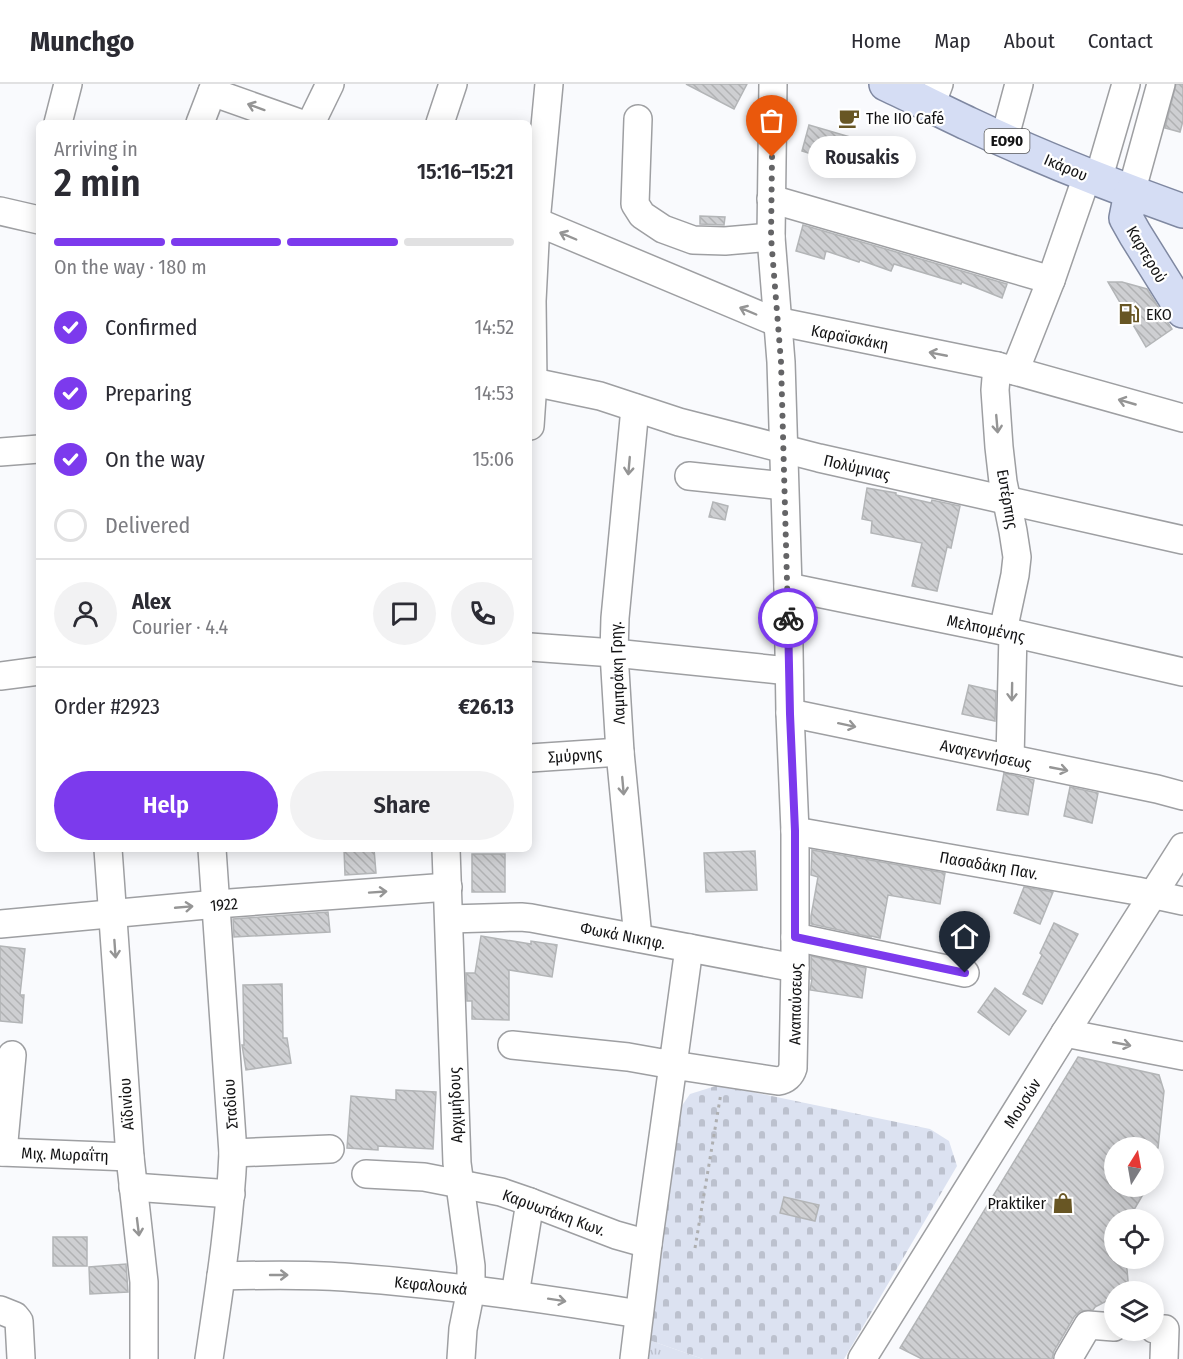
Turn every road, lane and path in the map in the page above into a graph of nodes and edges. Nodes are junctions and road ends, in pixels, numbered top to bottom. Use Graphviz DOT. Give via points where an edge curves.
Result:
graph roads {
  1 [pos="68,84"];
  2 [pos="330,84"];
  3 [pos="453,84"];
  4 [pos="549,84"];
  5 [pos="773,84"];
  6 [pos="886,84"];
  7 [pos="1019,84"];
  8 [pos="1126,84"];
  9 [pos="1161,84"];
  10 [pos="213,88"];
  11 [pos="935,95"];
  12 [pos="638,119"];
  13 [pos="59,120"];
  14 [pos="201,120"];
  15 [pos="292,120"];
  16 [pos="312,120"];
  17 [pos="441,120"];
  18 [pos="1004,140"];
  19 [pos="1092,178"];
  20 [pos="1131,193"];
  21 [pos="771,200"];
  22 [pos="0,211"];
  23 [pos="36,211"];
  24 [pos="1183,211"];
  25 [pos="533,221"];
  26 [pos="771,237"];
  27 [pos="1051,280"];
  28 [pos="1183,311"];
  29 [pos="777,322"];
  30 [pos="1006,368"];
  31 [pos="533,382"];
  32 [pos="532,397"];
  33 [pos="635,408"];
  34 [pos="1183,417"];
  35 [pos="783,449"];
  36 [pos="36,450"];
  37 [pos="0,452"];
  38 [pos="689,476"];
  39 [pos="784,486"];
  40 [pos="1007,500"];
  41 [pos="1183,540"];
  42 [pos="788,587"];
  43 [pos="1008,632"];
  44 [pos="532,647"];
  45 [pos="614,653"];
  46 [pos="36,671"];
  47 [pos="789,671"];
  48 [pos="1183,672"];
  49 [pos="0,676"];
  50 [pos="790,714"];
  51 [pos="620,752"];
  52 [pos="532,758"];
  53 [pos="1010,759"];
  54 [pos="1183,795"];
  55 [pos="795,831"];
  56 [pos="1183,847"];
  57 [pos="108,852"];
  58 [pos="212,852"];
  59 [pos="446,852"];
  60 [pos="448,887"];
  61 [pos="1153,894"];
  62 [pos="1183,901"];
  63 [pos="217,904"];
  64 [pos="112,914"];
  65 [pos="449,920"];
  66 [pos="0,924"];
  67 [pos="795,937"];
  68 [pos="638,938"];
  69 [pos="689,948"];
  70 [pos="795,968"];
  71 [pos="965,973"];
  72 [pos="1065,1033"];
  73 [pos="512,1045"];
  74 [pos="12,1055"];
  75 [pos="1183,1056"];
  76 [pos="673,1065"];
  77 [pos="724,1074"];
  78 [pos="330,1149"];
  79 [pos="2,1152"];
  80 [pos="233,1154"];
  81 [pos="130,1157"];
  82 [pos="366,1174"];
  83 [pos="459,1184"];
  84 [pos="133,1187"];
  85 [pos="231,1194"];
  86 [pos="531,1202"];
  87 [pos="648,1244"];
  88 [pos="695,1248"];
  89 [pos="221,1276"];
  90 [pos="471,1289"];
  91 [pos="515,1294"];
  92 [pos="0,1310"];
  93 [pos="639,1314"];
  94 [pos="1104,1326"];
  95 [pos="1164,1329"];
  96 [pos="19,1357"];
  97 [pos="144,1359"];
  98 [pos="209,1359"];
  99 [pos="461,1359"];
  100 [pos="634,1359"];
  101 [pos="862,1359"];
  102 [pos="1068,1359"];
  103 [pos="1164,1359"];
  1 -- 13 [label="street"];
  2 -- 16 [label="street"];
  3 -- 17 [label="street"];
  4 -- 25 [label="street"];
  5 -- 21 [label="street, Αναπαύσεως"];
  6 -- 11 [label="main road, Ικάρου / ΕΟ90"];
  7 -- 18 [label="street"];
  8 -- 19 [label="street, Ευτέρπης"];
  9 -- 20 [label="street"];
  10 -- 14 [label="street"];
  15 -- 10 [label="street, one-way"];
  11 -- 18 [label="main road, Ικάρου / ΕΟ90"];
  12 -- 26 [label="street" via="635,204 642,215 663,229 693,240"];
  18 -- 19 [label="main road, Ικάρου / ΕΟ90"];
  19 -- 20 [label="main road, Ικάρου / ΕΟ90"];
  19 -- 27 [label="street, Ευτέρπης"];
  20 -- 24 [label="main road, Ικάρου"];
  20 -- 28 [label="main road, Καρτερού" via="1126,218"];
  21 -- 26 [label="street, Αναπαύσεως"];
  21 -- 27 [label="street"];
  22 -- 23 [label="street"];
  29 -- 25 [label="street, Καραϊσκάκη, one-way"];
  25 -- 31 [label="street"];
  26 -- 29 [label="street, Αναπαύσεως"];
  27 -- 30 [label="street, Ευτέρπης"];
  30 -- 29 [label="street, Καραϊσκάκη, one-way"];
  29 -- 35 [label="street, Αναπαύσεως"];
  34 -- 30 [label="street, Καραϊσκάκη, one-way"];
  30 -- 40 [label="street, Ευτέρπης, one-way" via="995,381 995,403"];
  31 -- 32 [label="street"];
  31 -- 33 [label="street, Πολύμνιας"];
  33 -- 35 [label="street, Πολύμνιας"];
  33 -- 45 [label="street, Λαμπράκη Γρηγ., one-way"];
  35 -- 39 [label="street, Αναπαύσεως"];
  35 -- 40 [label="street, Πολύμνιας"];
  36 -- 37 [label="street"];
  38 -- 39 [label="street"];
  39 -- 42 [label="street, Αναπαύσεως"];
  40 -- 41 [label="street, Πολύμνιας"];
  40 -- 43 [label="street, Ευτέρπης" via="1017,557"];
  42 -- 43 [label="street, Μελπομένης"];
  42 -- 47 [label="street, Αναπαύσεως"];
  43 -- 48 [label="street, Μελπομένης"];
  43 -- 53 [label="street, Ευτέρπης, one-way"];
  44 -- 45 [label="street"];
  45 -- 47 [label="street"];
  45 -- 51 [label="street, Λαμπράκη Γρηγ."];
  46 -- 49 [label="street"];
  47 -- 50 [label="street, Αναπαύσεως"];
  50 -- 53 [label="street, Αναγεννήσεως, one-way"];
  50 -- 55 [label="street, Αναπαύσεως"];
  51 -- 52 [label="street, Σμύρνης"];
  51 -- 68 [label="street, Λαμπράκη Γρηγ., one-way"];
  53 -- 54 [label="street, Αναγεννήσεως, one-way"];
  55 -- 61 [label="street, Πασαδάκη Παν."];
  55 -- 67 [label="street, Αναπαύσεως"];
  56 -- 61 [label="street, Μουσών"];
  57 -- 64 [label="street, Αϊδινίου"];
  58 -- 63 [label="street, Σταδίου"];
  59 -- 60 [label="street, Αρχιμήδους"];
  63 -- 60 [label="street, 1922, one-way"];
  60 -- 65 [label="street, Αρχιμήδους"];
  61 -- 62 [label="street, Πασαδάκη Παν."];
  61 -- 72 [label="street, Μουσών"];
  64 -- 63 [label="street, 1922, one-way"];
  63 -- 80 [label="street, Σταδίου"];
  64 -- 66 [label="street, 1922"];
  64 -- 81 [label="street, Αϊδινίου, one-way"];
  65 -- 68 [label="street, Φωκά Νικηφ." via="521,917"];
  65 -- 83 [label="street, Αρχιμήδους"];
  67 -- 70 [label="street, Αναπαύσεως"];
  67 -- 71 [label="street"];
  68 -- 69 [label="street, Φωκά Νικηφ."];
  69 -- 70 [label="street, Φωκά Νικηφ."];
  69 -- 76 [label="street"];
  70 -- 77 [label="street, Αναπαύσεως" via="792,1074 778,1081"];
  72 -- 75 [label="street, one-way"];
  72 -- 101 [label="street, Μουσών"];
  73 -- 76 [label="street, Αναπαύσεως"];
  74 -- 79 [label="street"];
  76 -- 77 [label="street, Αναπαύσεως"];
  76 -- 87 [label="street"];
  77 -- 88 [label="path"];
  78 -- 80 [label="street"];
  79 -- 81 [label="street, Μιχ. Μωραΐτη"];
  80 -- 85 [label="street, Σταδίου"];
  81 -- 84 [label="street, Αϊδινίου"];
  82 -- 83 [label="street, Καρυωτάκη Κων." via="424,1177"];
  83 -- 86 [label="street, Καρυωτάκη Κων."];
  83 -- 90 [label="street, Αρχιμήδους" via="470,1249"];
  84 -- 85 [label="street"];
  84 -- 97 [label="street, Αϊδινίου, one-way" via="144,1282"];
  85 -- 89 [label="street, Σταδίου"];
  86 -- 87 [label="street, Καρυωτάκη Κων."];
  86 -- 91 [label="street"];
  87 -- 93 [label="street"];
  89 -- 90 [label="street, Κεφαλουκά, one-way" via="345,1277"];
  89 -- 98 [label="street, Σταδίου"];
  90 -- 91 [label="street, Κεφαλουκά"];
  90 -- 99 [label="street, Αρχιμήδους"];
  91 -- 93 [label="street, Κεφαλουκά, one-way"];
  92 -- 96 [label="street" via="10,1312 18,1321"];
  93 -- 100 [label="street"];
  94 -- 102 [label="street" via="1088,1325"];
  95 -- 103 [label="street"];
}
